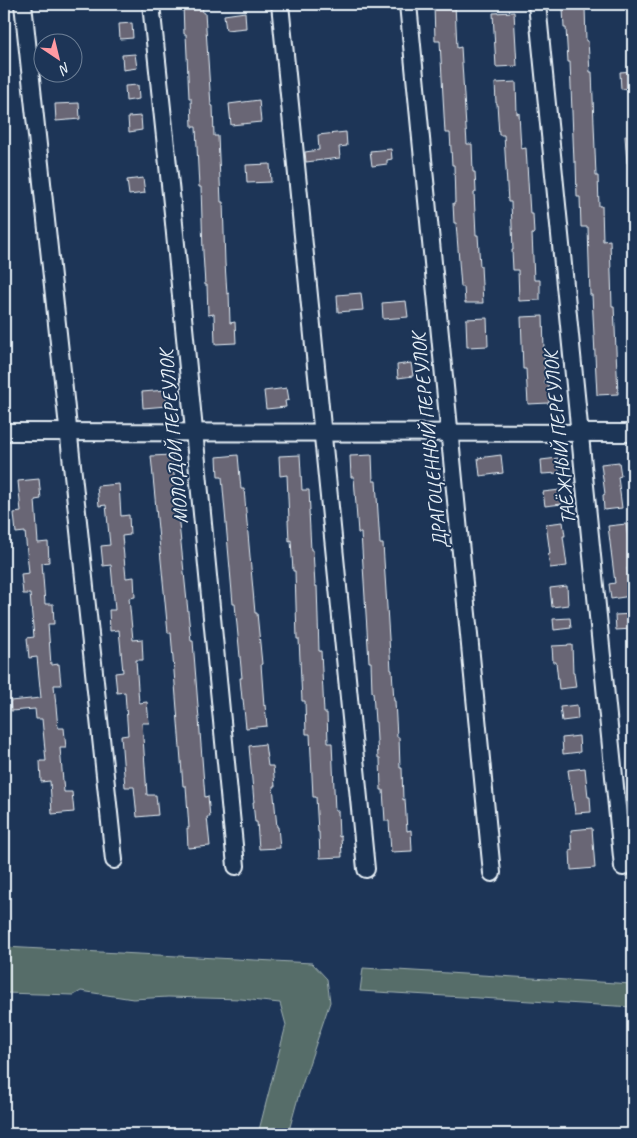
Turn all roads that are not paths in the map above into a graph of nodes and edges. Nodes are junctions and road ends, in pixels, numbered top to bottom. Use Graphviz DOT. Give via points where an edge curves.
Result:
graph roads {
  1 [pos="23,4"];
  2 [pos="151,4"];
  3 [pos="280,4"];
  4 [pos="408,4"];
  5 [pos="537,4"];
  6 [pos="4,432"];
  7 [pos="69,432"];
  8 [pos="194,432"];
  9 [pos="323,433"];
  10 [pos="449,433"];
  11 [pos="580,433"];
  12 [pos="633,434"];
  13 [pos="114,860"];
  14 [pos="236,866"];
  15 [pos="623,867"];
  16 [pos="366,869"];
  17 [pos="492,873"];
  1 -- 7 [label="street"];
  2 -- 8 [label="street, МОЛОДОЙ ПЕРЕУЛОК"];
  3 -- 9 [label="street"];
  4 -- 10 [label="street, ДРАГОЦЕННЫЙ ПЕРЕУЛОК"];
  5 -- 11 [label="street, ТАЁЖНЫЙ ПЕРЕУЛОК"];
  6 -- 7 [label="street"];
  7 -- 8 [label="street"];
  7 -- 13 [label="street"];
  8 -- 9 [label="street"];
  8 -- 14 [label="street, МОЛОДОЙ ПЕРЕУЛОК"];
  9 -- 10 [label="street"];
  9 -- 16 [label="street"];
  10 -- 11 [label="street"];
  10 -- 17 [label="street, ДРАГОЦЕННЫЙ ПЕРЕУЛОК"];
  11 -- 12 [label="street"];
  11 -- 15 [label="street, ТАЁЖНЫЙ ПЕРЕУЛОК"];
}
